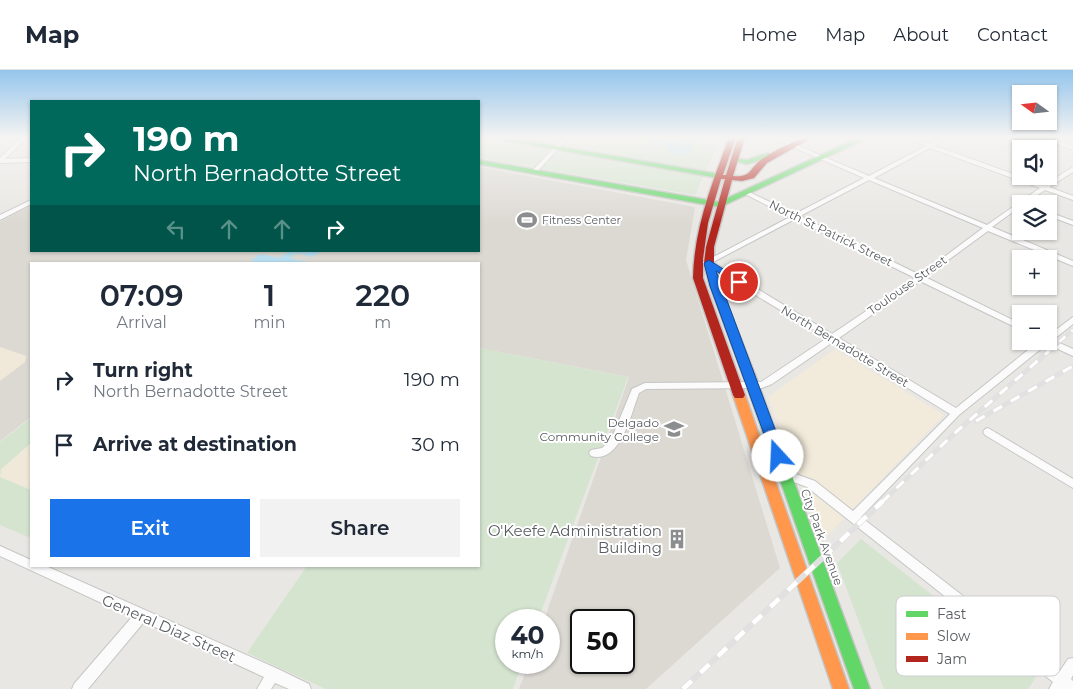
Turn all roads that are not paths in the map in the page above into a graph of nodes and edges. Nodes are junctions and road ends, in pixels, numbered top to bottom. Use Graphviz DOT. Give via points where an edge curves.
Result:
graph roads {
  1 [pos="500,166"];
  2 [pos="540,166"];
  3 [pos="657,166"];
  4 [pos="721,166"];
  5 [pos="733,166"];
  6 [pos="760,166"];
  7 [pos="805,166"];
  8 [pos="841,166"];
  9 [pos="893,166"];
  10 [pos="984,166"];
  11 [pos="1073,169"];
  12 [pos="534,172"];
  13 [pos="717,176"];
  14 [pos="730,178"];
  15 [pos="870,178"];
  16 [pos="1044,188"];
  17 [pos="748,193"];
  18 [pos="1034,195"];
  19 [pos="1073,198"];
  20 [pos="30,203"];
  21 [pos="707,203"];
  22 [pos="720,203"];
  23 [pos="1012,210"];
  24 [pos="798,217"];
  25 [pos="1057,217"];
  26 [pos="0,218"];
  27 [pos="1073,223"];
  28 [pos="987,227"];
  29 [pos="709,263"];
  30 [pos="1073,264"];
  31 [pos="696,265"];
  32 [pos="921,277"];
  33 [pos="1073,320"];
  34 [pos="1012,322"];
  35 [pos="1057,333"];
  36 [pos="830,338"];
  37 [pos="1057,345"];
  38 [pos="1036,350"];
  39 [pos="1073,353"];
  40 [pos="753,385"];
  41 [pos="736,386"];
  42 [pos="956,414"];
  43 [pos="988,432"];
  44 [pos="594,452"];
  45 [pos="785,474"];
  46 [pos="1073,484"];
  47 [pos="854,518"];
  48 [pos="2,554"];
  49 [pos="30,565"];
  50 [pos="34,567"];
  51 [pos="950,596"];
  52 [pos="141,616"];
  53 [pos="1073,664"];
  54 [pos="273,674"];
  55 [pos="1048,676"];
  56 [pos="1059,685"];
  57 [pos="79,689"];
  58 [pos="264,689"];
  59 [pos="304,689"];
  60 [pos="841,689"];
  61 [pos="862,689"];
  62 [pos="1073,689"];
  1 -- 12 [label="main road"];
  2 -- 12 [label="street"];
  3 -- 13 [label="main road"];
  4 -- 13 [label="main road"];
  5 -- 14 [label="main road, City Park Avenue"];
  6 -- 14 [label="main road" via="752,176"];
  7 -- 17 [label="main road"];
  8 -- 15 [label="street"];
  9 -- 15 [label="street"];
  10 -- 16 [label="street"];
  11 -- 16 [label="street, Toulouse Street"];
  12 -- 21 [label="main road"];
  13 -- 14 [label="main road"];
  13 -- 21 [label="main road"];
  13 -- 22 [label="main road" via="721,185"];
  14 -- 22 [label="main road, City Park Avenue"];
  15 -- 24 [label="street"];
  15 -- 28 [label="street"];
  16 -- 18 [label="street, Toulouse Street"];
  16 -- 19 [label="street"];
  17 -- 22 [label="main road"];
  17 -- 24 [label="street, North St Patrick Street"];
  20 -- 26 [label="street"];
  21 -- 22 [label="main road"];
  21 -- 31 [label="main road"];
  22 -- 29 [label="main road, City Park Avenue"];
  23 -- 28 [label="street, Toulouse Street"];
  24 -- 29 [label="street"];
  24 -- 32 [label="street, North St Patrick Street"];
  25 -- 27 [label="street"];
  28 -- 30 [label="street"];
  28 -- 32 [label="street, Toulouse Street"];
  29 -- 31 [label="street"];
  29 -- 36 [label="street, North Bernadotte Street"];
  29 -- 40 [label="main road, City Park Avenue"];
  31 -- 41 [label="main road"];
  32 -- 34 [label="street, North St Patrick Street"];
  32 -- 36 [label="street, Toulouse Street"];
  33 -- 35 [label="street"];
  36 -- 40 [label="street, Toulouse Street" via="769,382"];
  36 -- 42 [label="street, North Bernadotte Street"];
  37 -- 39 [label="street"];
  38 -- 42 [label="street"];
  40 -- 41 [label="street, Toulouse Street"];
  40 -- 45 [label="main road, City Park Avenue"];
  41 -- 44 [label="street, Toulouse Street" via="645,386 634,391 616,442 606,452"];
  41 -- 60 [label="main road"];
  42 -- 47 [label="street"];
  43 -- 46 [label="street"];
  45 -- 47 [label="street" via="811,484"];
  45 -- 61 [label="main road, City Park Avenue"];
  47 -- 51 [label="street"];
  48 -- 49 [label="street, General Diaz Street"];
  50 -- 52 [label="street, General Diaz Street"];
  52 -- 54 [label="street, General Diaz Street"];
  52 -- 57 [label="street"];
  53 -- 56 [label="street"];
  54 -- 58 [label="street"];
  54 -- 59 [label="street, General Diaz Street"];
  55 -- 56 [label="street"];
  56 -- 62 [label="street"];
}
